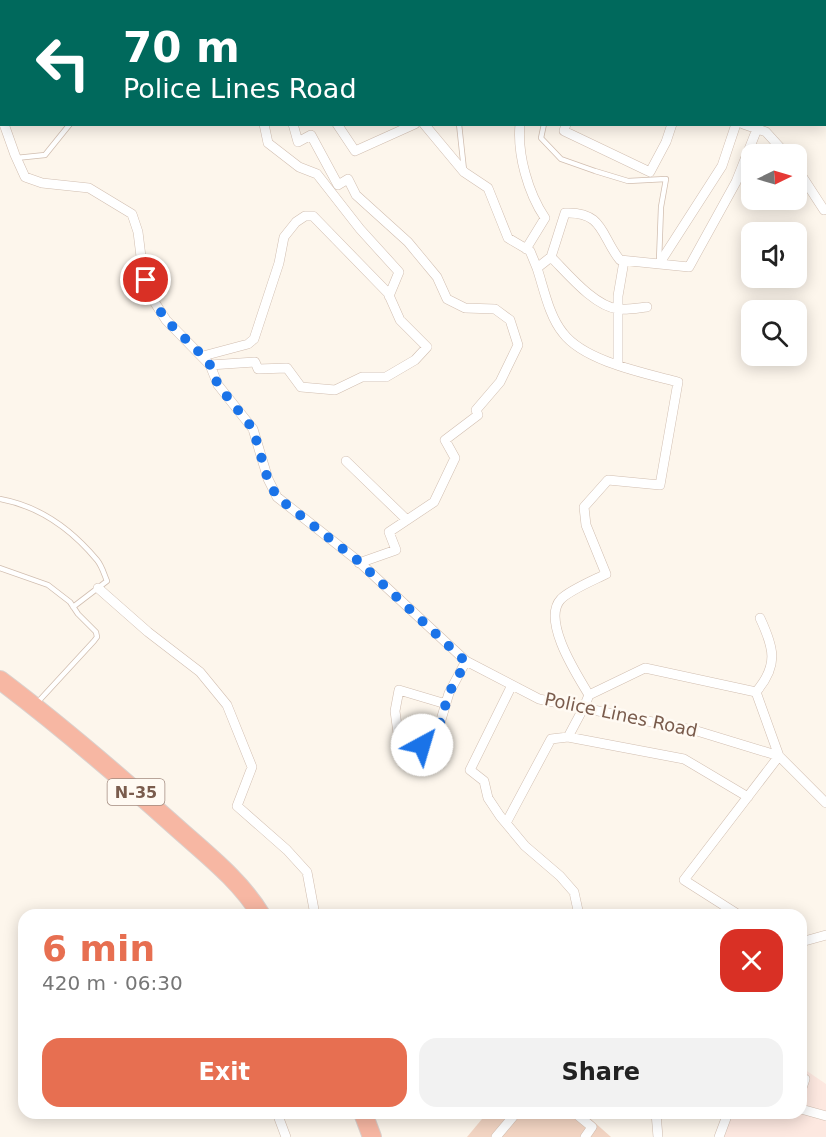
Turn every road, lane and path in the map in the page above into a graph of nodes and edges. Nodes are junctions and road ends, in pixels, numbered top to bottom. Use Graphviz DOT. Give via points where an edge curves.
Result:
graph roads {
  1 [pos="68,126"];
  2 [pos="264,126"];
  3 [pos="294,126"];
  4 [pos="338,126"];
  5 [pos="411,126"];
  6 [pos="426,126"];
  7 [pos="459,126"];
  8 [pos="520,126"];
  9 [pos="544,126"];
  10 [pos="565,126"];
  11 [pos="671,126"];
  12 [pos="735,126"];
  13 [pos="749,126"];
  14 [pos="757,129"];
  15 [pos="4,131"];
  16 [pos="777,144"];
  17 [pos="16,158"];
  18 [pos="464,172"];
  19 [pos="807,184"];
  20 [pos="824,210"];
  21 [pos="526,249"];
  22 [pos="551,256"];
  23 [pos="624,261"];
  24 [pos="659,264"];
  25 [pos="537,268"];
  26 [pos="389,296"];
  27 [pos="647,307"];
  28 [pos="618,309"];
  29 [pos="203,356"];
  30 [pos="210,365"];
  31 [pos="618,365"];
  32 [pos="346,461"];
  33 [pos="0,499"];
  34 [pos="407,520"];
  35 [pos="359,563"];
  36 [pos="0,568"];
  37 [pos="98,588"];
  38 [pos="73,607"];
  39 [pos="760,618"];
  40 [pos="466,662"];
  41 [pos="0,680"];
  42 [pos="512,685"];
  43 [pos="756,692"];
  44 [pos="589,695"];
  45 [pos="446,704"];
  46 [pos="34,706"];
  47 [pos="585,707"];
  48 [pos="568,737"];
  49 [pos="779,756"];
  50 [pos="748,797"];
  51 [pos="826,803"];
  52 [pos="506,823"];
  53 [pos="258,909"];
  54 [pos="314,909"];
  55 [pos="578,909"];
  56 [pos="730,909"];
  57 [pos="826,935"];
  58 [pos="807,940"];
  59 [pos="807,1111"];
  60 [pos="826,1116"];
  61 [pos="279,1119"];
  62 [pos="365,1119"];
  63 [pos="511,1119"];
  64 [pos="582,1119"];
  65 [pos="656,1119"];
  66 [pos="726,1119"];
  67 [pos="286,1137"];
  68 [pos="372,1137"];
  69 [pos="496,1137"];
  70 [pos="585,1137"];
  71 [pos="658,1137"];
  72 [pos="719,1137"];
  1 -- 17 [label="lane" via="45,155"];
  2 -- 26 [label="street" via="268,143 299,167 317,174 399,272"];
  3 -- 34 [label="street" via="298,142 311,135 338,185 348,179 356,195 408,242 437,277 447,299 465,308 495,309 510,320 518,345 500,382 476,410 478,415 445,440 455,458 434,502"];
  4 -- 5 [label="street" via="355,151"];
  6 -- 18 [label="street"];
  7 -- 18 [label="lane"];
  8 -- 21 [label="street" via="524,167 545,218"];
  9 -- 24 [label="lane" via="541,138 561,159 628,181 666,179"];
  10 -- 11 [label="street" via="564,131 650,172"];
  12 -- 24 [label="street" via="722,166"];
  13 -- 14 [label="street"];
  14 -- 16 [label="street" via="766,132"];
  14 -- 24 [label="street" via="736,182 689,267"];
  15 -- 17 [label="street, Police Lines Road"];
  17 -- 29 [label="street, Police Lines Road" via="25,177 42,183 89,188 132,214 150,295 166,320"];
  18 -- 21 [label="street" via="488,188 508,238"];
  19 -- 20 [label="street"];
  21 -- 25 [label="street"];
  22 -- 23 [label="street" via="566,213 580,212 601,226 612,251"];
  22 -- 25 [label="street"];
  22 -- 28 [label="street" via="602,304"];
  23 -- 24 [label="street"];
  23 -- 28 [label="street"];
  25 -- 31 [label="street" via="563,334 578,348"];
  26 -- 29 [label="street" via="313,216 305,216 284,237 254,339"];
  26 -- 30 [label="street" via="400,320 427,347 415,360 386,376 362,377 335,390 301,387 287,368 258,369 255,362"];
  27 -- 28 [label="street"];
  28 -- 31 [label="street"];
  29 -- 30 [label="street, Police Lines Road"];
  30 -- 35 [label="street, Police Lines Road" via="218,385 253,429 277,497"];
  31 -- 44 [label="street" via="678,382 660,485 608,480 584,507 585,525 606,574 562,598 555,609 559,637"];
  32 -- 34 [label="street"];
  33 -- 37 [label="lane" via="46,515 73,536 99,562 107,581"];
  34 -- 35 [label="street" via="389,532 396,550"];
  35 -- 40 [label="street, Police Lines Road"];
  36 -- 38 [label="lane" via="48,585"];
  37 -- 38 [label="lane"];
  37 -- 54 [label="street" via="200,672 227,705 252,767 237,806 308,872"];
  38 -- 46 [label="lane" via="97,637"];
  39 -- 43 [label="street" via="770,639 772,666"];
  40 -- 42 [label="street, Police Lines Road"];
  40 -- 45 [label="street"];
  41 -- 46 [label="highway, N-35"];
  42 -- 47 [label="street, Police Lines Road" via="539,699"];
  42 -- 52 [label="street" via="470,770 484,781 488,798"];
  43 -- 44 [label="street" via="645,668"];
  43 -- 49 [label="street"];
  44 -- 47 [label="street"];
  45 -- 45 [label="street" via="399,690 395,711 400,748 435,740"];
  46 -- 53 [label="highway, N-35" via="228,875"];
  47 -- 48 [label="street"];
  47 -- 49 [label="street, Police Lines Road" via="697,731"];
  48 -- 50 [label="street" via="684,759"];
  48 -- 52 [label="street" via="550,739"];
  49 -- 50 [label="street"];
  49 -- 51 [label="street, Police Lines Road"];
  50 -- 56 [label="street" via="684,880"];
  52 -- 55 [label="street" via="574,892"];
  57 -- 58 [label="street"];
  59 -- 60 [label="street"];
  61 -- 67 [label="street"];
  62 -- 68 [label="highway"];
  63 -- 69 [label="street"];
  64 -- 70 [label="street" via="592,1127"];
  65 -- 71 [label="street"];
  66 -- 72 [label="street"];
}
